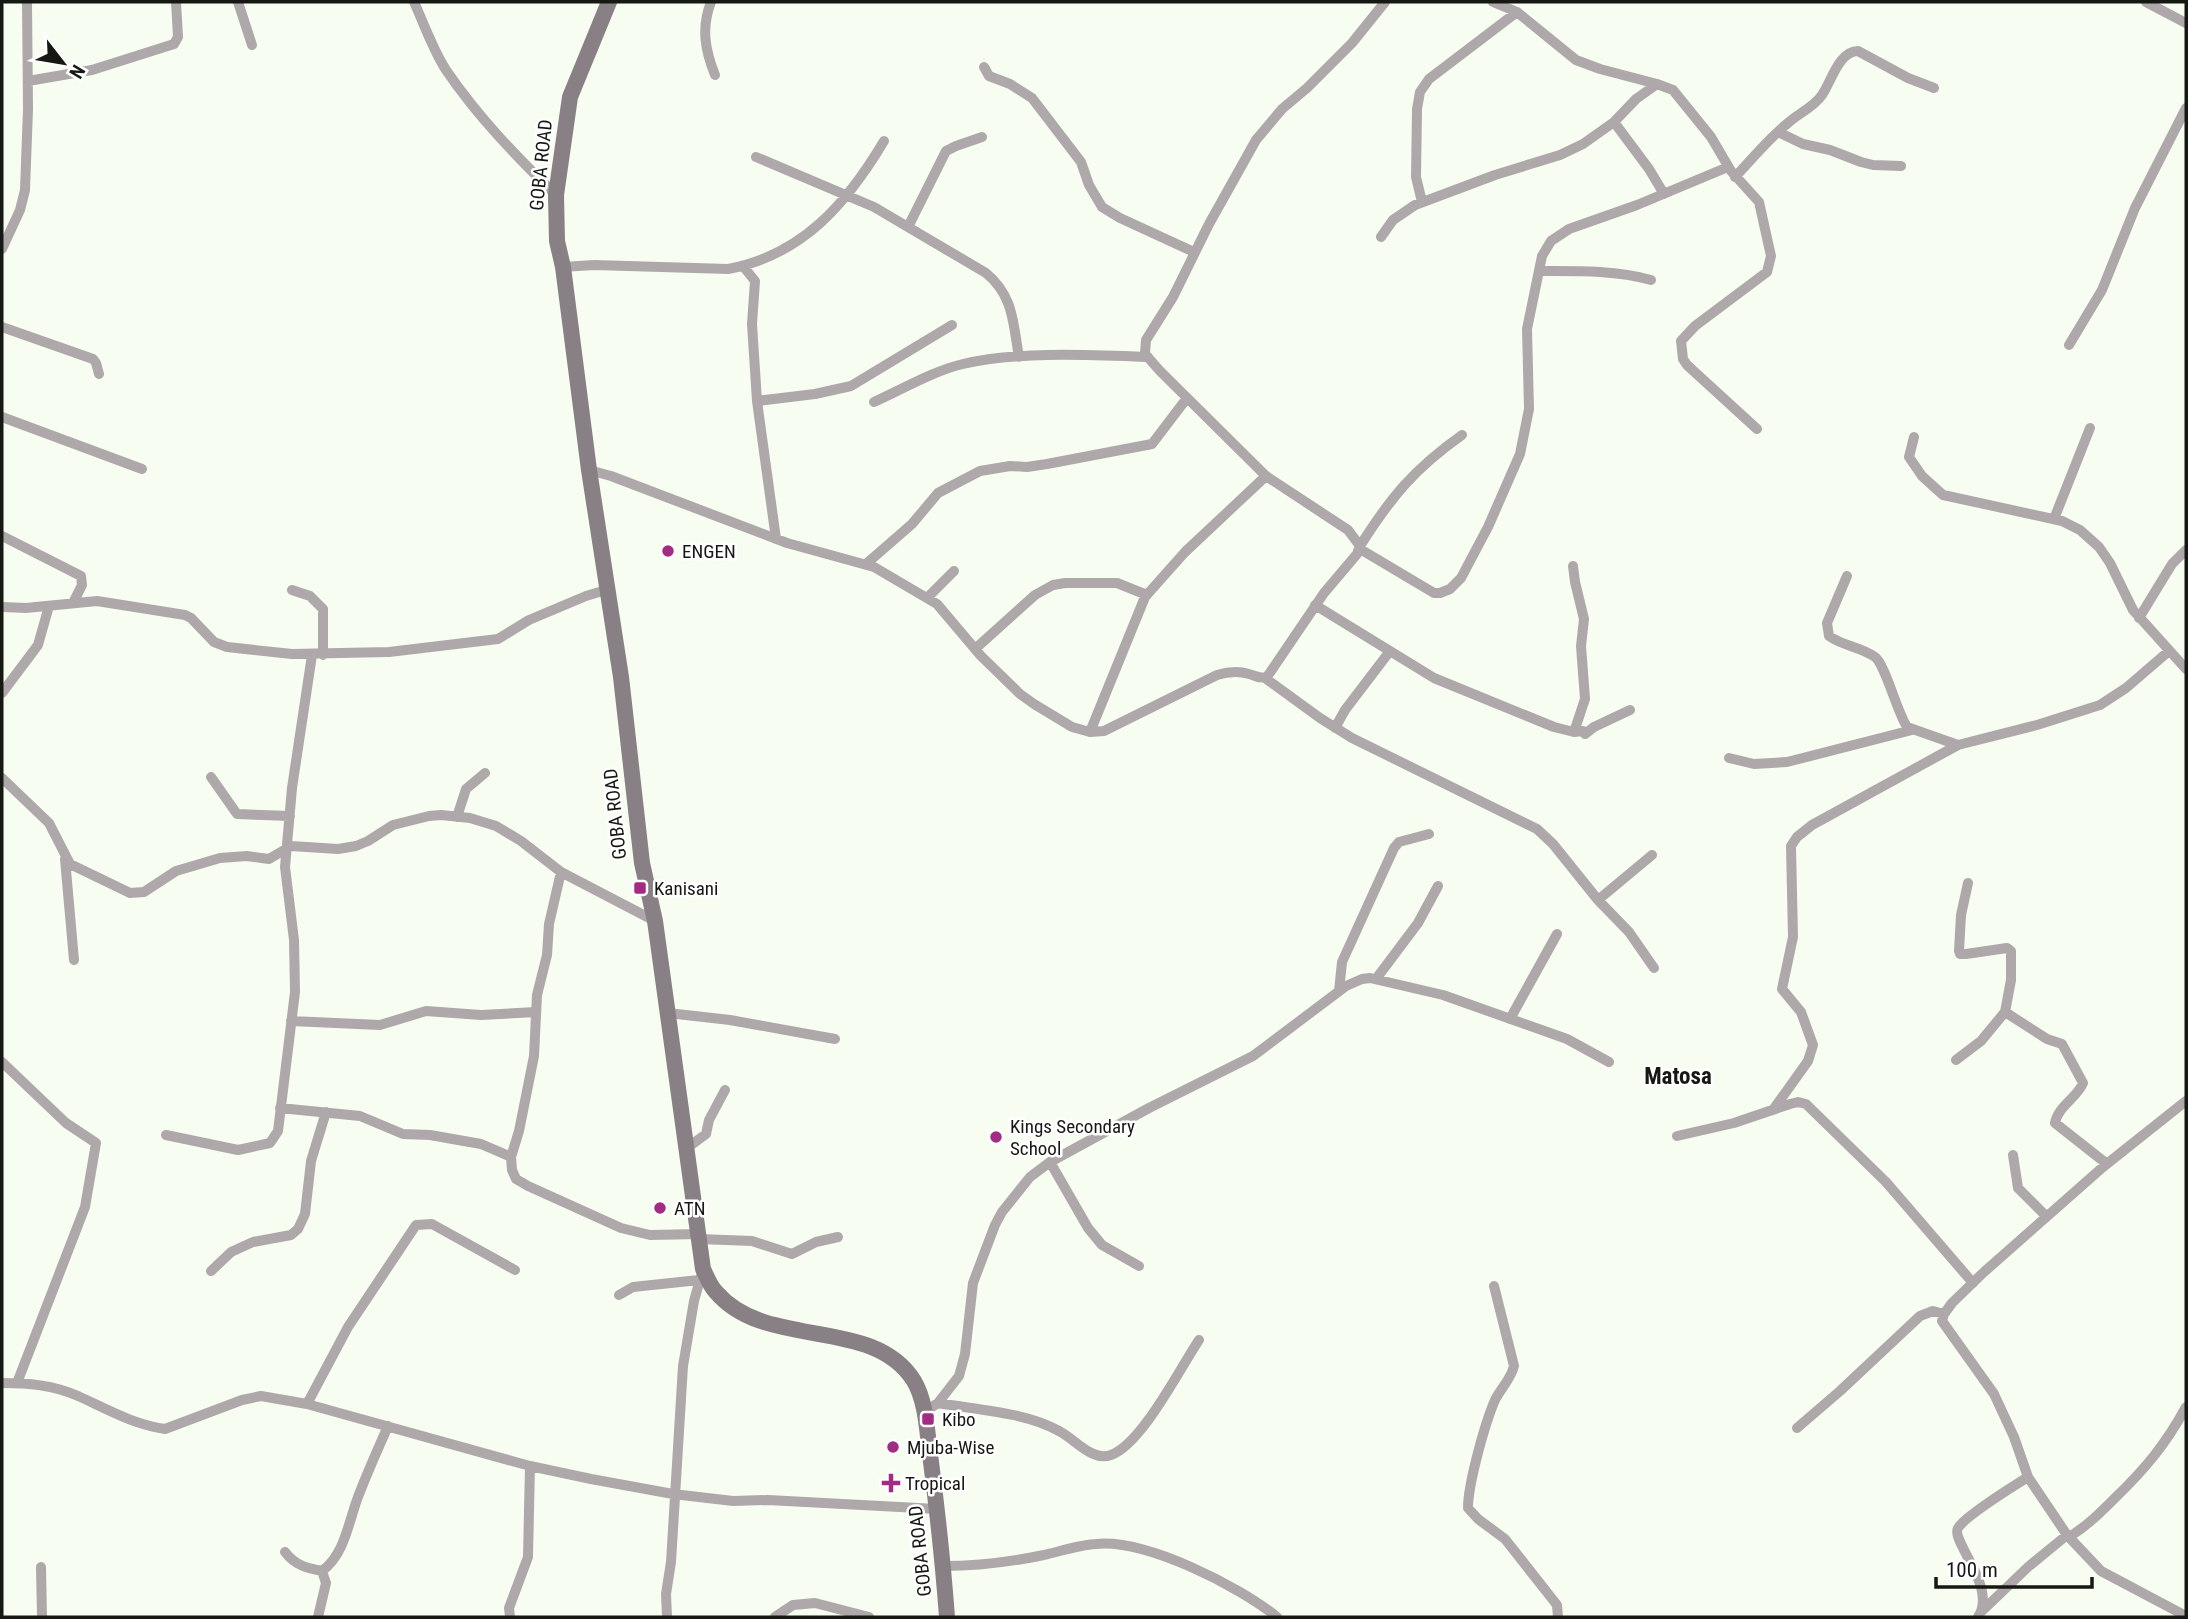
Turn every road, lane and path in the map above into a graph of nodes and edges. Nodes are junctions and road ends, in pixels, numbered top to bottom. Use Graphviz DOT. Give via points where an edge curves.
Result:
graph roads {
  1 [pos="27,2"];
  2 [pos="176,2"];
  3 [pos="238,2"];
  4 [pos="414,2"];
  5 [pos="609,2"];
  6 [pos="711,2"];
  7 [pos="1385,2"];
  8 [pos="1493,2"];
  9 [pos="2146,2"];
  10 [pos="1517,12"];
  11 [pos="2186,23"];
  12 [pos="253,45"];
  13 [pos="984,68"];
  14 [pos="716,75"];
  15 [pos="28,81"];
  16 [pos="1657,83"];
  17 [pos="1934,88"];
  18 [pos="2186,108"];
  19 [pos="1614,122"];
  20 [pos="1778,132"];
  21 [pos="982,137"];
  22 [pos="884,141"];
  23 [pos="756,157"];
  24 [pos="1901,166"];
  25 [pos="1732,172"];
  26 [pos="1664,194"];
  27 [pos="556,195"];
  28 [pos="848,195"];
  29 [pos="1422,202"];
  30 [pos="908,227"];
  31 [pos="1381,237"];
  32 [pos="2,249"];
  33 [pos="1194,252"];
  34 [pos="743,266"];
  35 [pos="563,267"];
  36 [pos="1539,271"];
  37 [pos="1651,280"];
  38 [pos="952,325"];
  39 [pos="2,327"];
  40 [pos="2069,345"];
  41 [pos="1019,357"];
  42 [pos="1147,357"];
  43 [pos="99,374"];
  44 [pos="1187,398"];
  45 [pos="757,401"];
  46 [pos="874,402"];
  47 [pos="2,416"];
  48 [pos="2090,428"];
  49 [pos="1757,429"];
  50 [pos="1462,435"];
  51 [pos="1914,437"];
  52 [pos="142,469"];
  53 [pos="589,470"];
  54 [pos="1266,475"];
  55 [pos="2054,519"];
  56 [pos="2,536"];
  57 [pos="776,539"];
  58 [pos="1360,547"];
  59 [pos="2186,550"];
  60 [pos="866,564"];
  61 [pos="1573,566"];
  62 [pos="954,571"];
  63 [pos="1847,576"];
  64 [pos="609,589"];
  65 [pos="292,590"];
  66 [pos="1147,595"];
  67 [pos="928,597"];
  68 [pos="73,603"];
  69 [pos="1315,605"];
  70 [pos="49,606"];
  71 [pos="2,607"];
  72 [pos="2139,618"];
  73 [pos="975,649"];
  74 [pos="2169,651"];
  75 [pos="1390,652"];
  76 [pos="317,655"];
  77 [pos="2185,664"];
  78 [pos="1265,678"];
  79 [pos="2,693"];
  80 [pos="1630,710"];
  81 [pos="1335,727"];
  82 [pos="1912,730"];
  83 [pos="1090,732"];
  84 [pos="1574,732"];
  85 [pos="1958,745"];
  86 [pos="1729,758"];
  87 [pos="485,772"];
  88 [pos="211,777"];
  89 [pos="2,778"];
  90 [pos="290,816"];
  91 [pos="457,817"];
  92 [pos="1429,834"];
  93 [pos="288,847"];
  94 [pos="1651,855"];
  95 [pos="65,856"];
  96 [pos="561,872"];
  97 [pos="1968,883"];
  98 [pos="1438,886"];
  99 [pos="1598,900"];
  100 [pos="654,921"];
  101 [pos="1557,934"];
  102 [pos="74,960"];
  103 [pos="1654,968"];
  104 [pos="1376,979"];
  105 [pos="1339,991"];
  106 [pos="536,1012"];
  107 [pos="2005,1012"];
  108 [pos="668,1013"];
  109 [pos="1510,1019"];
  110 [pos="290,1021"];
  111 [pos="835,1039"];
  112 [pos="1956,1060"];
  113 [pos="2,1062"];
  114 [pos="1609,1062"];
  115 [pos="724,1090"];
  116 [pos="2186,1101"];
  117 [pos="280,1108"];
  118 [pos="1773,1110"];
  119 [pos="326,1112"];
  120 [pos="166,1135"];
  121 [pos="1677,1136"];
  122 [pos="687,1148"];
  123 [pos="2013,1155"];
  124 [pos="511,1157"];
  125 [pos="1050,1162"];
  126 [pos="2107,1164"];
  127 [pos="2046,1216"];
  128 [pos="699,1236"];
  129 [pos="838,1237"];
  130 [pos="1139,1266"];
  131 [pos="515,1270"];
  132 [pos="211,1271"];
  133 [pos="701,1274"];
  134 [pos="1973,1283"];
  135 [pos="1494,1286"];
  136 [pos="619,1295"];
  137 [pos="1944,1314"];
  138 [pos="1199,1340"];
  139 [pos="2,1383"];
  140 [pos="17,1383"];
  141 [pos="307,1404"];
  142 [pos="931,1407"];
  143 [pos="2186,1407"];
  144 [pos="388,1426"];
  145 [pos="1797,1428"];
  146 [pos="530,1465"];
  147 [pos="2028,1477"];
  148 [pos="673,1494"];
  149 [pos="937,1509"];
  150 [pos="2068,1536"];
  151 [pos="285,1552"];
  152 [pos="943,1566"];
  153 [pos="41,1567"];
  154 [pos="322,1571"];
  155 [pos="1980,1614"];
  156 [pos="1272,1616"];
  157 [pos="2186,1616"];
  158 [pos="41,1617"];
  159 [pos="318,1617"];
  160 [pos="510,1617"];
  161 [pos="667,1617"];
  162 [pos="775,1617"];
  163 [pos="869,1617"];
  164 [pos="947,1617"];
  165 [pos="1558,1617"];
  1 -- 15 [label="street"];
  2 -- 15 [label="street" via="178,37 174,44 92,70"];
  3 -- 12 [label="street"];
  4 -- 27 [label="street" via="446,69 481,117"];
  5 -- 27 [label="main road, GOBA ROAD" via="570,97"];
  6 -- 14 [label="street" via="704,33"];
  7 -- 33 [label="street" via="1352,43 1268,123"];
  8 -- 10 [label="street"];
  9 -- 11 [label="street"];
  10 -- 16 [label="street" via="1576,60"];
  10 -- 29 [label="street" via="1429,79 1420,92 1416,177"];
  13 -- 33 [label="street" via="989,76 1032,98 1078,157 1102,207"];
  15 -- 32 [label="street" via="25,190"];
  16 -- 19 [label="street"];
  16 -- 25 [label="street" via="1682,99"];
  17 -- 20 [label="street" via="1853,51 1819,98"];
  18 -- 40 [label="street" via="2135,208 2102,290"];
  19 -- 26 [label="street"];
  19 -- 29 [label="street" via="1560,155"];
  20 -- 24 [label="street" via="1865,163"];
  20 -- 25 [label="street"];
  21 -- 30 [label="street" via="946,151"];
  22 -- 28 [label="street"];
  23 -- 28 [label="street"];
  25 -- 26 [label="street"];
  25 -- 49 [label="street" via="1759,202 1769,267 1686,334 1681,354 1687,365"];
  26 -- 36 [label="street" via="1559,234 1545,247"];
  27 -- 35 [label="main road, GOBA ROAD"];
  28 -- 30 [label="street"];
  28 -- 34 [label="street" via="833,214 791,245"];
  29 -- 31 [label="street" via="1399,215"];
  30 -- 41 [label="street" via="1001,286 1010,303"];
  33 -- 42 [label="street" via="1146,340"];
  34 -- 35 [label="street"];
  34 -- 45 [label="street" via="756,287 752,324"];
  35 -- 53 [label="main road, GOBA ROAD"];
  36 -- 37 [label="street"];
  36 -- 58 [label="street" via="1527,330 1530,409 1523,443 1461,578 1450,589 1434,593"];
  38 -- 45 [label="street" via="851,386"];
  39 -- 43 [label="street" via="93,359"];
  41 -- 42 [label="street"];
  41 -- 46 [label="street" via="962,364"];
  42 -- 44 [label="street"];
  44 -- 54 [label="street"];
  44 -- 60 [label="street" via="1152,444 1047,464 996,467 967,476 938,493 912,524"];
  45 -- 57 [label="street"];
  47 -- 52 [label="street"];
  48 -- 55 [label="street"];
  50 -- 58 [label="street" via="1418,469 1387,504"];
  51 -- 55 [label="street" via="1909,457 1941,494"];
  53 -- 57 [label="street"];
  53 -- 64 [label="main road, GOBA ROAD"];
  54 -- 58 [label="street" via="1338,523"];
  54 -- 66 [label="street"];
  55 -- 72 [label="street" via="2080,530 2099,547"];
  56 -- 68 [label="street" via="81,576 82,586"];
  57 -- 60 [label="street"];
  58 -- 69 [label="street"];
  59 -- 72 [label="street" via="2172,564"];
  60 -- 67 [label="street"];
  61 -- 84 [label="street" via="1584,619 1585,699"];
  62 -- 67 [label="street"];
  63 -- 82 [label="street" via="1827,623 1829,636 1877,658 1903,722"];
  64 -- 76 [label="street" via="529,620 498,639 399,652"];
  64 -- 100 [label="main road, GOBA ROAD" via="642,863"];
  65 -- 76 [label="street" via="310,596 323,609"];
  66 -- 73 [label="street" via="1117,583 1053,585 1035,595"];
  66 -- 83 [label="street"];
  67 -- 73 [label="street"];
  68 -- 70 [label="street"];
  68 -- 76 [label="street" via="97,601 185,615 214,642 227,647"];
  69 -- 75 [label="street"];
  69 -- 78 [label="street"];
  70 -- 71 [label="street"];
  70 -- 79 [label="street" via="38,645"];
  72 -- 74 [label="street"];
  73 -- 83 [label="street" via="1020,694 1072,727"];
  74 -- 77 [label="street"];
  74 -- 85 [label="street" via="2100,705"];
  75 -- 81 [label="street"];
  75 -- 84 [label="street" via="1441,681"];
  76 -- 90 [label="street"];
  78 -- 81 [label="street"];
  78 -- 83 [label="street" via="1242,673 1217,675 1104,731"];
  80 -- 84 [label="street" via="1585,734"];
  81 -- 99 [label="street" via="1538,829"];
  82 -- 85 [label="street"];
  82 -- 86 [label="street" via="1787,762 1754,764"];
  85 -- 118 [label="street" via="1812,825 1792,843 1793,937 1782,989 1801,1012 1813,1045 1808,1061"];
  87 -- 91 [label="street" via="466,789"];
  88 -- 90 [label="street" via="237,814"];
  89 -- 95 [label="street" via="49,823"];
  90 -- 93 [label="street"];
  91 -- 93 [label="street" via="405,821 356,846"];
  91 -- 96 [label="street" via="504,830"];
  92 -- 105 [label="street" via="1399,842 1394,848 1342,962"];
  93 -- 95 [label="street" via="269,859 220,859 176,871 138,893 86,873"];
  93 -- 110 [label="street" via="285,867 296,958"];
  94 -- 99 [label="street"];
  95 -- 102 [label="street"];
  96 -- 100 [label="street"];
  96 -- 106 [label="street"];
  97 -- 107 [label="street" via="1959,951 2011,951"];
  98 -- 104 [label="street" via="1418,923"];
  99 -- 103 [label="street" via="1629,932"];
  100 -- 108 [label="main road, GOBA ROAD"];
  101 -- 109 [label="street"];
  104 -- 105 [label="street" via="1362,979"];
  104 -- 109 [label="street" via="1443,995"];
  105 -- 125 [label="street" via="1253,1056"];
  106 -- 110 [label="street" via="426,1012 380,1025"];
  106 -- 124 [label="street" via="534,1056"];
  107 -- 112 [label="street" via="1981,1041"];
  107 -- 126 [label="street" via="2062,1044 2083,1083 2055,1123"];
  108 -- 111 [label="street"];
  108 -- 122 [label="main road, GOBA ROAD"];
  109 -- 114 [label="street" via="1567,1039"];
  110 -- 117 [label="street"];
  113 -- 140 [label="street" via="75,1131 96,1143 85,1207"];
  115 -- 122 [label="street" via="706,1133"];
  116 -- 126 [label="street"];
  117 -- 119 [label="street"];
  117 -- 120 [label="street" via="276,1137 259,1146 238,1150"];
  118 -- 121 [label="street"];
  118 -- 134 [label="street" via="1798,1102 1810,1107 1886,1182"];
  119 -- 124 [label="street" via="360,1116 403,1133 481,1144"];
  119 -- 132 [label="street" via="298,1229 231,1252"];
  122 -- 128 [label="main road, GOBA ROAD"];
  123 -- 127 [label="street" via="2018,1188"];
  124 -- 128 [label="street" via="514,1175 521,1182 621,1228 650,1235"];
  125 -- 130 [label="street" via="1101,1245"];
  125 -- 142 [label="street" via="1030,1177 995,1225 972,1283 962,1366 956,1382"];
  126 -- 127 [label="street"];
  127 -- 134 [label="street"];
  128 -- 129 [label="street" via="752,1241 792,1254"];
  128 -- 133 [label="main road, GOBA ROAD"];
  131 -- 141 [label="street" via="432,1224 416,1225 353,1320"];
  133 -- 136 [label="street" via="633,1287"];
  133 -- 142 [label="main road, GOBA ROAD" via="718,1294 747,1315 886,1354 915,1382"];
  133 -- 148 [label="street" via="683,1366"];
  134 -- 137 [label="street"];
  135 -- 165 [label="street" via="1514,1366 1495,1400 1468,1508 1505,1539 1557,1605"];
  137 -- 145 [label="street" via="1933,1311 1920,1316"];
  137 -- 147 [label="street" via="1946,1329 1994,1394"];
  138 -- 142 [label="street" via="1130,1442 1108,1456 1094,1455 1063,1432 1038,1422"];
  139 -- 140 [label="street"];
  140 -- 141 [label="street" via="61,1390 141,1425 165,1429 261,1396"];
  141 -- 144 [label="street"];
  142 -- 149 [label="main road, GOBA ROAD"];
  143 -- 150 [label="street" via="2157,1455 2135,1480 2093,1520"];
  144 -- 146 [label="street"];
  144 -- 154 [label="street" via="342,1546"];
  146 -- 148 [label="street"];
  146 -- 160 [label="street" via="528,1557 509,1608"];
  147 -- 150 [label="street"];
  147 -- 155 [label="street" via="1956,1532 1982,1591"];
  148 -- 149 [label="street" via="733,1501"];
  148 -- 161 [label="street"];
  149 -- 152 [label="main road, GOBA ROAD"];
  150 -- 155 [label="street"];
  150 -- 157 [label="street" via="2101,1570"];
  151 -- 154 [label="street" via="297,1564"];
  152 -- 156 [label="street" via="988,1565 1115,1544 1206,1573"];
  152 -- 164 [label="main road, GOBA ROAD"];
  153 -- 158 [label="street"];
  154 -- 159 [label="street" via="326,1583"];
  162 -- 163 [label="street" via="793,1605 815,1603"];
}
